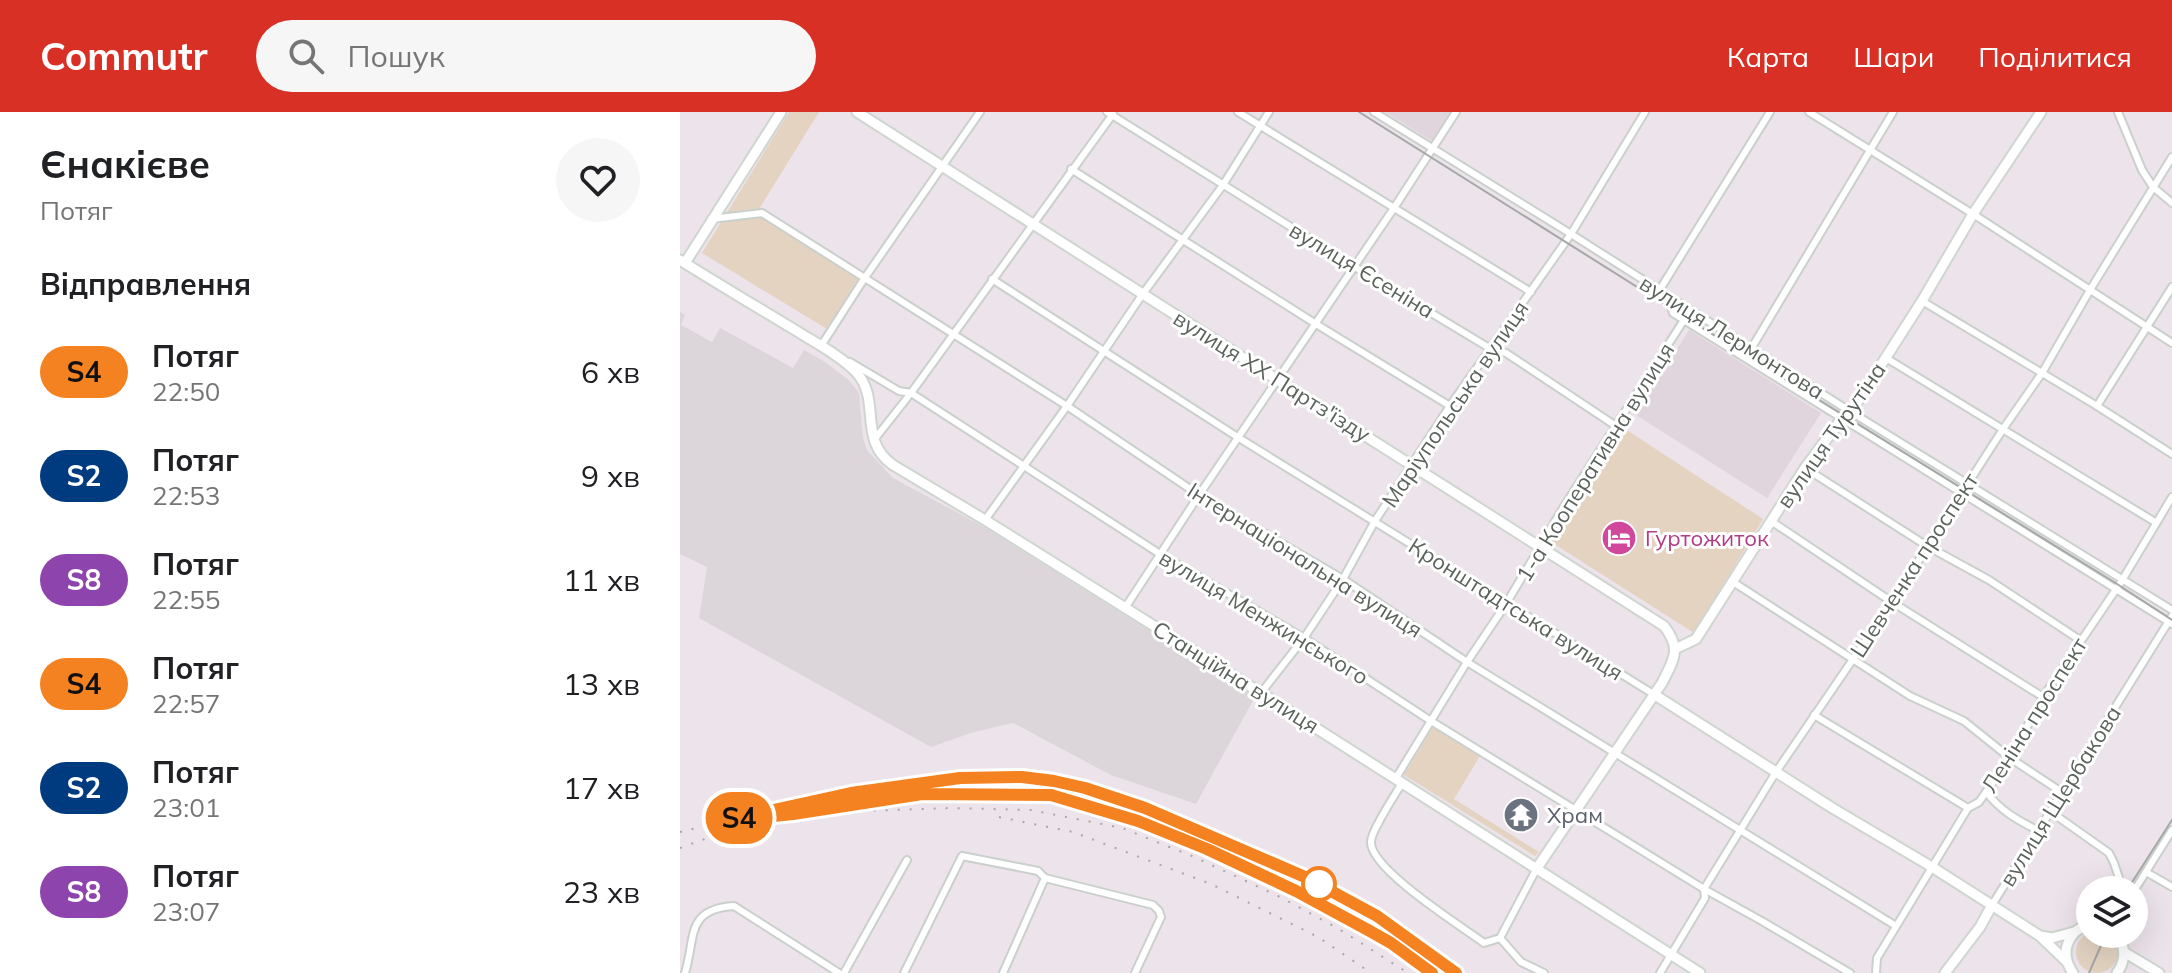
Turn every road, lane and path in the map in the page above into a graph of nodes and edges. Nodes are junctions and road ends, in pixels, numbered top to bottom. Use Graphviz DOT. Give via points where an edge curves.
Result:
graph roads {
  1 [pos="781,112"];
  2 [pos="857,112"];
  3 [pos="980,112"];
  4 [pos="1238,112"];
  5 [pos="1269,112"];
  6 [pos="1374,112"];
  7 [pos="1456,112"];
  8 [pos="1645,112"];
  9 [pos="1770,112"];
  10 [pos="1809,112"];
  11 [pos="1893,112"];
  12 [pos="2041,112"];
  13 [pos="2118,112"];
  14 [pos="1111,113"];
  15 [pos="1261,126"];
  16 [pos="1433,150"];
  17 [pos="1869,150"];
  18 [pos="2172,157"];
  19 [pos="942,166"];
  20 [pos="1071,169"];
  21 [pos="1223,185"];
  22 [pos="2153,187"];
  23 [pos="2172,203"];
  24 [pos="1394,208"];
  25 [pos="1973,214"];
  26 [pos="711,219"];
  27 [pos="1033,224"];
  28 [pos="1571,234"];
  29 [pos="1183,239"];
  30 [pos="683,261"];
  31 [pos="1355,267"];
  32 [pos="864,279"];
  33 [pos="992,279"];
  34 [pos="2172,287"];
  35 [pos="2090,290"];
  36 [pos="1659,291"];
  37 [pos="1531,292"];
  38 [pos="1142,295"];
  39 [pos="1667,296"];
  40 [pos="1922,301"];
  41 [pos="1684,320"];
  42 [pos="1316,324"];
  43 [pos="2148,327"];
  44 [pos="953,334"];
  45 [pos="2172,343"];
  46 [pos="821,346"];
  47 [pos="1491,349"];
  48 [pos="1751,349"];
  49 [pos="1106,350"];
  50 [pos="1886,358"];
  51 [pos="2042,373"];
  52 [pos="1278,380"];
  53 [pos="911,393"];
  54 [pos="1067,406"];
  55 [pos="1450,406"];
  56 [pos="2097,406"];
  57 [pos="1851,412"];
  58 [pos="1842,418"];
  59 [pos="1616,426"];
  60 [pos="2003,429"];
  61 [pos="1239,438"];
  62 [pos="874,440"];
  63 [pos="2172,454"];
  64 [pos="1412,464"];
  65 [pos="1024,465"];
  66 [pos="1805,468"];
  67 [pos="1968,483"];
  68 [pos="1961,492"];
  69 [pos="1199,495"];
  70 [pos="2172,497"];
  71 [pos="985,520"];
  72 [pos="1375,521"];
  73 [pos="1771,521"];
  74 [pos="2155,522"];
  75 [pos="1927,546"];
  76 [pos="1541,547"];
  77 [pos="1160,554"];
  78 [pos="2122,578"];
  79 [pos="1343,579"];
  80 [pos="1733,582"];
  81 [pos="2116,588"];
  82 [pos="1892,602"];
  83 [pos="1506,604"];
  84 [pos="1125,608"];
  85 [pos="2171,618"];
  86 [pos="1304,638"];
  87 [pos="2080,640"];
  88 [pos="1675,649"];
  89 [pos="1852,658"];
  90 [pos="1467,662"];
  91 [pos="1261,693"];
  92 [pos="1655,695"];
  93 [pos="2043,697"];
  94 [pos="1814,715"];
  95 [pos="1431,721"];
  96 [pos="1615,754"];
  97 [pos="2010,758"];
  98 [pos="1776,772"];
  99 [pos="1399,781"];
  100 [pos="1986,792"];
  101 [pos="2063,793"];
  102 [pos="1968,808"];
  103 [pos="1576,810"];
  104 [pos="2051,812"];
  105 [pos="2172,830"];
  106 [pos="1740,831"];
  107 [pos="2039,831"];
  108 [pos="907,860"];
  109 [pos="1932,867"];
  110 [pos="1537,868"];
  111 [pos="2146,872"];
  112 [pos="2118,876"];
  113 [pos="2143,876"];
  114 [pos="1045,878"];
  115 [pos="2172,887"];
  116 [pos="1704,889"];
  117 [pos="1992,905"];
  118 [pos="1896,926"];
  119 [pos="2074,932"];
  120 [pos="2040,936"];
  121 [pos="1500,938"];
  122 [pos="2123,948"];
  123 [pos="2124,952"];
  124 [pos="1671,956"];
  125 [pos="2069,969"];
  126 [pos="685,973"];
  127 [pos="842,973"];
  128 [pos="904,973"];
  129 [pos="1003,973"];
  130 [pos="1135,973"];
  131 [pos="1544,973"];
  132 [pos="1660,973"];
  133 [pos="1700,973"];
  134 [pos="1850,973"];
  135 [pos="1876,973"];
  136 [pos="1945,973"];
  137 [pos="2117,973"];
  138 [pos="2159,973"];
  1 -- 26 [label="street"];
  2 -- 19 [label="street, вулиця XX Партз'їзду"];
  3 -- 19 [label="street"];
  4 -- 15 [label="street"];
  5 -- 15 [label="street"];
  6 -- 16 [label="street, вулиця Лермонтова"];
  7 -- 16 [label="street"];
  8 -- 28 [label="street, Маріупольська вулиця"];
  9 -- 36 [label="street"];
  10 -- 17 [label="street"];
  11 -- 17 [label="street"];
  12 -- 25 [label="street, вулиця Турутіна"];
  13 -- 22 [label="street"];
  14 -- 20 [label="street"];
  14 -- 21 [label="street, вулиця Єсеніна"];
  15 -- 21 [label="street"];
  15 -- 24 [label="street"];
  16 -- 24 [label="street"];
  16 -- 28 [label="street, вулиця Лермонтова"];
  17 -- 25 [label="street"];
  17 -- 48 [label="street"];
  18 -- 22 [label="street, Шевченка проспект"];
  19 -- 27 [label="street, вулиця XX Партз'їзду"];
  19 -- 32 [label="street"];
  20 -- 27 [label="street"];
  20 -- 29 [label="street"];
  21 -- 29 [label="street"];
  21 -- 31 [label="street, вулиця Єсеніна"];
  22 -- 23 [label="street"];
  22 -- 35 [label="street, Шевченка проспект"];
  24 -- 31 [label="street"];
  24 -- 37 [label="street"];
  25 -- 35 [label="street"];
  25 -- 40 [label="street, вулиця Турутіна"];
  26 -- 30 [label="street"];
  26 -- 32 [label="street, Інтернаціональна вулиця" via="762,213"];
  27 -- 33 [label="street"];
  27 -- 38 [label="street, вулиця XX Партз'їзду"];
  28 -- 36 [label="street, вулиця Лермонтова"];
  28 -- 37 [label="street, Маріупольська вулиця"];
  29 -- 38 [label="street"];
  29 -- 42 [label="street"];
  30 -- 46 [label="street, вулиця Менжинського"];
  31 -- 42 [label="street"];
  31 -- 47 [label="street, вулиця Єсеніна"];
  32 -- 44 [label="street, Інтернаціональна вулиця"];
  32 -- 46 [label="street"];
  33 -- 44 [label="street"];
  33 -- 49 [label="street, Кронштадтська вулиця"];
  34 -- 43 [label="street"];
  35 -- 43 [label="street"];
  35 -- 51 [label="street, Шевченка проспект"];
  36 -- 39 [label="street, вулиця Лермонтова"];
  37 -- 47 [label="street, Маріупольська вулиця"];
  38 -- 49 [label="street"];
  38 -- 52 [label="street, вулиця XX Партз'їзду"];
  39 -- 41 [label="street, 1-а Кооперативна вулиця" via="1673,313"];
  39 -- 48 [label="street, вулиця Лермонтова"];
  40 -- 50 [label="street, вулиця Турутіна"];
  40 -- 51 [label="street"];
  41 -- 58 [label="street, вулиця Лермонтова"];
  41 -- 59 [label="street, 1-а Кооперативна вулиця"];
  42 -- 52 [label="street"];
  42 -- 55 [label="street"];
  43 -- 45 [label="street"];
  43 -- 56 [label="street"];
  44 -- 53 [label="street"];
  44 -- 54 [label="street, Інтернаціональна вулиця"];
  46 -- 53 [label="street, вулиця Менжинського"];
  46 -- 62 [label="street" via="856,372 865,386"];
  47 -- 55 [label="street, Маріупольська вулиця"];
  47 -- 59 [label="street, вулиця Єсеніна" via="1506,353"];
  48 -- 57 [label="street, вулиця Лермонтова"];
  49 -- 54 [label="street"];
  49 -- 61 [label="street, Кронштадтська вулиця"];
  50 -- 57 [label="street, вулиця Турутіна"];
  50 -- 60 [label="street"];
  51 -- 56 [label="street"];
  51 -- 60 [label="street, Шевченка проспект"];
  52 -- 61 [label="street"];
  52 -- 64 [label="street, вулиця XX Партз'їзду"];
  53 -- 62 [label="street"];
  53 -- 65 [label="street, вулиця Менжинського"];
  54 -- 65 [label="street"];
  54 -- 69 [label="street, Інтернаціональна вулиця"];
  55 -- 64 [label="street, Маріупольська вулиця"];
  56 -- 63 [label="street"];
  57 -- 58 [label="street, вулиця Турутіна"];
  57 -- 67 [label="street, вулиця Лермонтова"];
  58 -- 66 [label="street, вулиця Турутіна"];
  58 -- 68 [label="street, вулиця Лермонтова"];
  59 -- 76 [label="street, 1-а Кооперативна вулиця"];
  60 -- 67 [label="street, Шевченка проспект"];
  60 -- 74 [label="street"];
  61 -- 69 [label="street"];
  61 -- 72 [label="street, Кронштадтська вулиця"];
  62 -- 71 [label="street, Станційна вулиця" via="884,459"];
  64 -- 72 [label="street, Маріупольська вулиця"];
  64 -- 76 [label="street, вулиця XX Партз'їзду"];
  65 -- 71 [label="street"];
  65 -- 77 [label="street, вулиця Менжинського"];
  66 -- 73 [label="street, вулиця Турутіна"];
  66 -- 75 [label="street"];
  67 -- 68 [label="street, Шевченка проспект"];
  67 -- 78 [label="street, вулиця Лермонтова"];
  68 -- 75 [label="street, Шевченка проспект"];
  68 -- 81 [label="street, вулиця Лермонтова"];
  69 -- 77 [label="street"];
  69 -- 79 [label="street, Інтернаціональна вулиця"];
  70 -- 74 [label="street, Леніна проспект"];
  71 -- 84 [label="street, Станційна вулиця"];
  72 -- 79 [label="street, Маріупольська вулиця"];
  72 -- 83 [label="street, Кронштадтська вулиця"];
  73 -- 80 [label="street, вулиця Турутіна"];
  73 -- 82 [label="street"];
  74 -- 78 [label="street, Леніна проспект"];
  75 -- 82 [label="street, Шевченка проспект"];
  75 -- 87 [label="street"];
  76 -- 83 [label="street, 1-а Кооперативна вулиця"];
  76 -- 88 [label="street, вулиця XX Партз'їзду" via="1664,626"];
  77 -- 84 [label="street"];
  77 -- 86 [label="street, вулиця Менжинського"];
  78 -- 81 [label="street, Леніна проспект"];
  78 -- 85 [label="street, вулиця Лермонтова"];
  79 -- 86 [label="street, Маріупольська вулиця"];
  79 -- 90 [label="street, Інтернаціональна вулиця"];
  80 -- 88 [label="street, вулиця Турутіна" via="1696,639"];
  80 -- 89 [label="street"];
  81 -- 85 [label="street, вулиця Лермонтова"];
  81 -- 87 [label="street, Леніна проспект"];
  82 -- 89 [label="street, Шевченка проспект"];
  82 -- 93 [label="street"];
  83 -- 90 [label="street, 1-а Кооперативна вулиця"];
  83 -- 92 [label="street, Кронштадтська вулиця"];
  84 -- 91 [label="street, Станційна вулиця"];
  85 -- 101 [label="street, вулиця Щербакова"];
  86 -- 91 [label="street, Маріупольська вулиця"];
  86 -- 95 [label="street, вулиця Менжинського"];
  87 -- 93 [label="street, Леніна проспект"];
  88 -- 92 [label="street, вулиця Турутіна"];
  89 -- 94 [label="street, Шевченка проспект"];
  89 -- 97 [label="street" via="1910,696 1964,721"];
  90 -- 95 [label="street, 1-а Кооперативна вулиця"];
  90 -- 96 [label="street, Інтернаціональна вулиця"];
  91 -- 99 [label="street, Станційна вулиця"];
  92 -- 96 [label="street, вулиця Турутіна"];
  92 -- 98 [label="street, Кронштадтська вулиця"];
  93 -- 97 [label="street, Леніна проспект"];
  94 -- 98 [label="street, Шевченка проспект"];
  94 -- 102 [label="street"];
  95 -- 99 [label="street, 1-а Кооперативна вулиця"];
  95 -- 103 [label="street, вулиця Менжинського"];
  96 -- 103 [label="street, вулиця Турутіна"];
  96 -- 106 [label="street, Інтернаціональна вулиця"];
  97 -- 100 [label="street, Леніна проспект"];
  97 -- 101 [label="street"];
  98 -- 106 [label="street, Шевченка проспект"];
  98 -- 109 [label="street, Кронштадтська вулиця"];
  99 -- 110 [label="street, Станційна вулиця"];
  99 -- 121 [label="street, 1-а Кооперативна вулиця" via="1370,838 1371,851 1402,883 1484,943"];
  100 -- 102 [label="street, Леніна проспект"];
  100 -- 107 [label="street" via="2014,819"];
  101 -- 104 [label="street, вулиця Щербакова"];
  102 -- 109 [label="street, Леніна проспект"];
  103 -- 110 [label="street, вулиця Турутіна"];
  103 -- 116 [label="street, вулиця Менжинського"];
  104 -- 107 [label="street, вулиця Щербакова"];
  104 -- 112 [label="street" via="2109,853"];
  105 -- 111 [label="street"];
  106 -- 116 [label="street, Шевченка проспект"];
  106 -- 118 [label="street, Інтернаціональна вулиця"];
  107 -- 117 [label="street, вулиця Щербакова"];
  108 -- 127 [label="street"];
  109 -- 117 [label="street, Кронштадтська вулиця"];
  109 -- 118 [label="street, Леніна проспект"];
  110 -- 121 [label="street"];
  110 -- 124 [label="street, Станційна вулиця"];
  111 -- 113 [label="street"];
  111 -- 115 [label="street"];
  114 -- 128 [label="street" via="1038,871 962,856"];
  114 -- 129 [label="street"];
  114 -- 130 [label="street" via="1143,901 1159,911 1161,917"];
  116 -- 124 [label="street, Шевченка проспект" via="1705,898"];
  116 -- 134 [label="street, вулиця Менжинського"];
  117 -- 120 [label="street, Кронштадтська вулиця"];
  117 -- 136 [label="street, вулиця Щербакова"];
  118 -- 135 [label="street, Леніна проспект" via="1877,958"];
  119 -- 120 [label="street"];
  119 -- 125 [label="street" via="2066,946"];
  120 -- 125 [label="street, Кронштадтська вулиця"];
  121 -- 131 [label="street" via="1521,962"];
  122 -- 123 [label="street"];
  123 -- 137 [label="street"];
  123 -- 138 [label="street"];
  124 -- 132 [label="street, Шевченка проспект"];
  124 -- 133 [label="street, Станційна вулиця"];
  126 -- 127 [label="street" via="701,917 716,907 734,906"];
}
